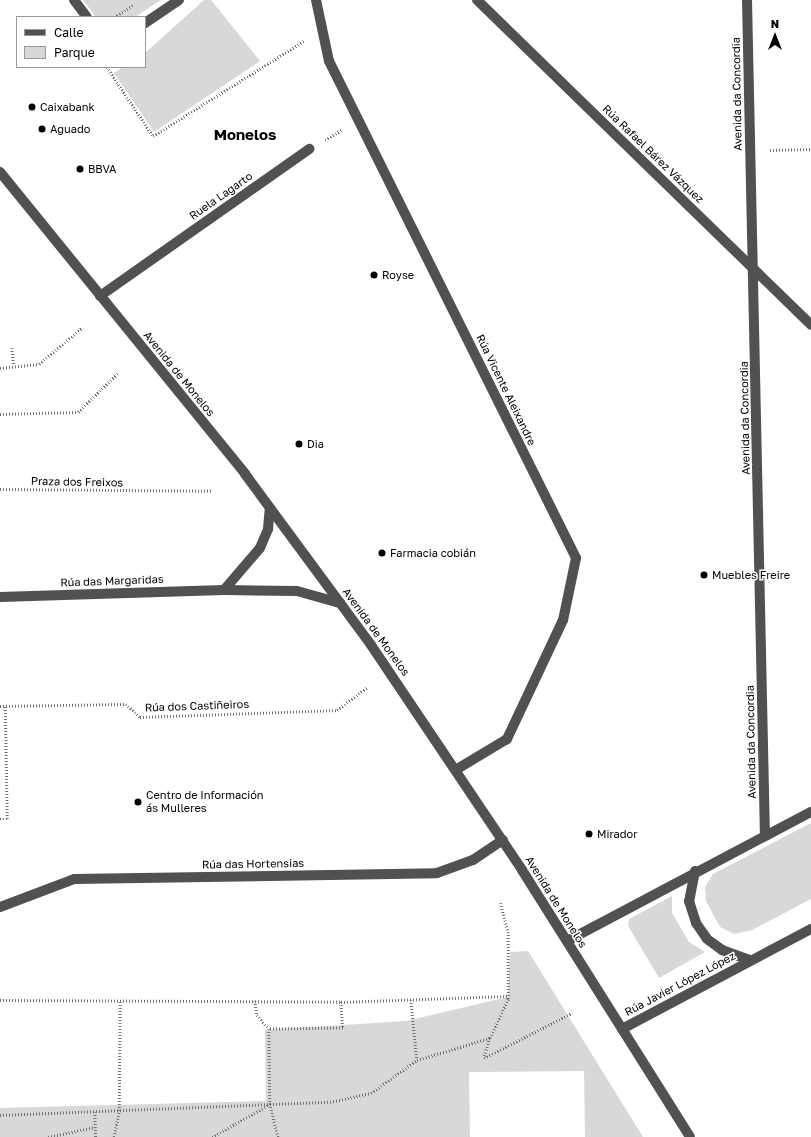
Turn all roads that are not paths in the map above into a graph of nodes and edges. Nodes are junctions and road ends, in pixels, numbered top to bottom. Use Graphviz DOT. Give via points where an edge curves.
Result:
graph roads {
  1 [pos="74,0"];
  2 [pos="178,0"];
  3 [pos="316,0"];
  4 [pos="477,0"];
  5 [pos="747,0"];
  6 [pos="86,16"];
  7 [pos="146,22"];
  8 [pos="309,149"];
  9 [pos="0,172"];
  10 [pos="755,271"];
  11 [pos="100,296"];
  12 [pos="811,326"];
  13 [pos="270,508"];
  14 [pos="224,590"];
  15 [pos="0,597"];
  16 [pos="340,603"];
  17 [pos="457,769"];
  18 [pos="811,812"];
  19 [pos="765,835"];
  20 [pos="503,840"];
  21 [pos="695,871"];
  22 [pos="0,907"];
  23 [pos="811,929"];
  24 [pos="566,941"];
  25 [pos="750,960"];
  26 [pos="622,1029"];
  27 [pos="689,1137"];
  1 -- 6 [label="street"];
  2 -- 7 [label="street"];
  3 -- 17 [label="street, Rúa Vicente Aleixandre" via="329,61 576,558 563,620 507,739"];
  4 -- 10 [label="street, Rúa Rafael Bárez Vázquez"];
  5 -- 10 [label="street, Avenida da Concordia"];
  8 -- 11 [label="street, Ruela Lagarto"];
  9 -- 11 [label="street, Avenida de Monelos"];
  10 -- 12 [label="street, Rúa Rafael Bárez Vázquez"];
  10 -- 19 [label="street, Avenida da Concordia"];
  11 -- 13 [label="street, Avenida de Monelos"];
  13 -- 14 [label="street" via="268,529 260,548"];
  13 -- 16 [label="street, Avenida de Monelos"];
  14 -- 15 [label="street, Rúa das Margaridas"];
  14 -- 16 [label="street, Rúa das Margaridas" via="297,591"];
  16 -- 17 [label="street, Avenida de Monelos"];
  17 -- 20 [label="street, Avenida de Monelos"];
  18 -- 19 [label="street"];
  19 -- 21 [label="street"];
  20 -- 22 [label="street, Rúa das Hortensias" via="473,860 437,873 74,879"];
  20 -- 24 [label="street, Avenida de Monelos"];
  21 -- 24 [label="street"];
  21 -- 25 [label="street, Rúa Javier López López" via="690,901 696,923 707,938 722,950"];
  23 -- 25 [label="street, Rúa Javier López López"];
  24 -- 26 [label="street, Avenida de Monelos"];
  25 -- 26 [label="street, Rúa Javier López López"];
  26 -- 27 [label="street, Avenida de Monelos"];
}
